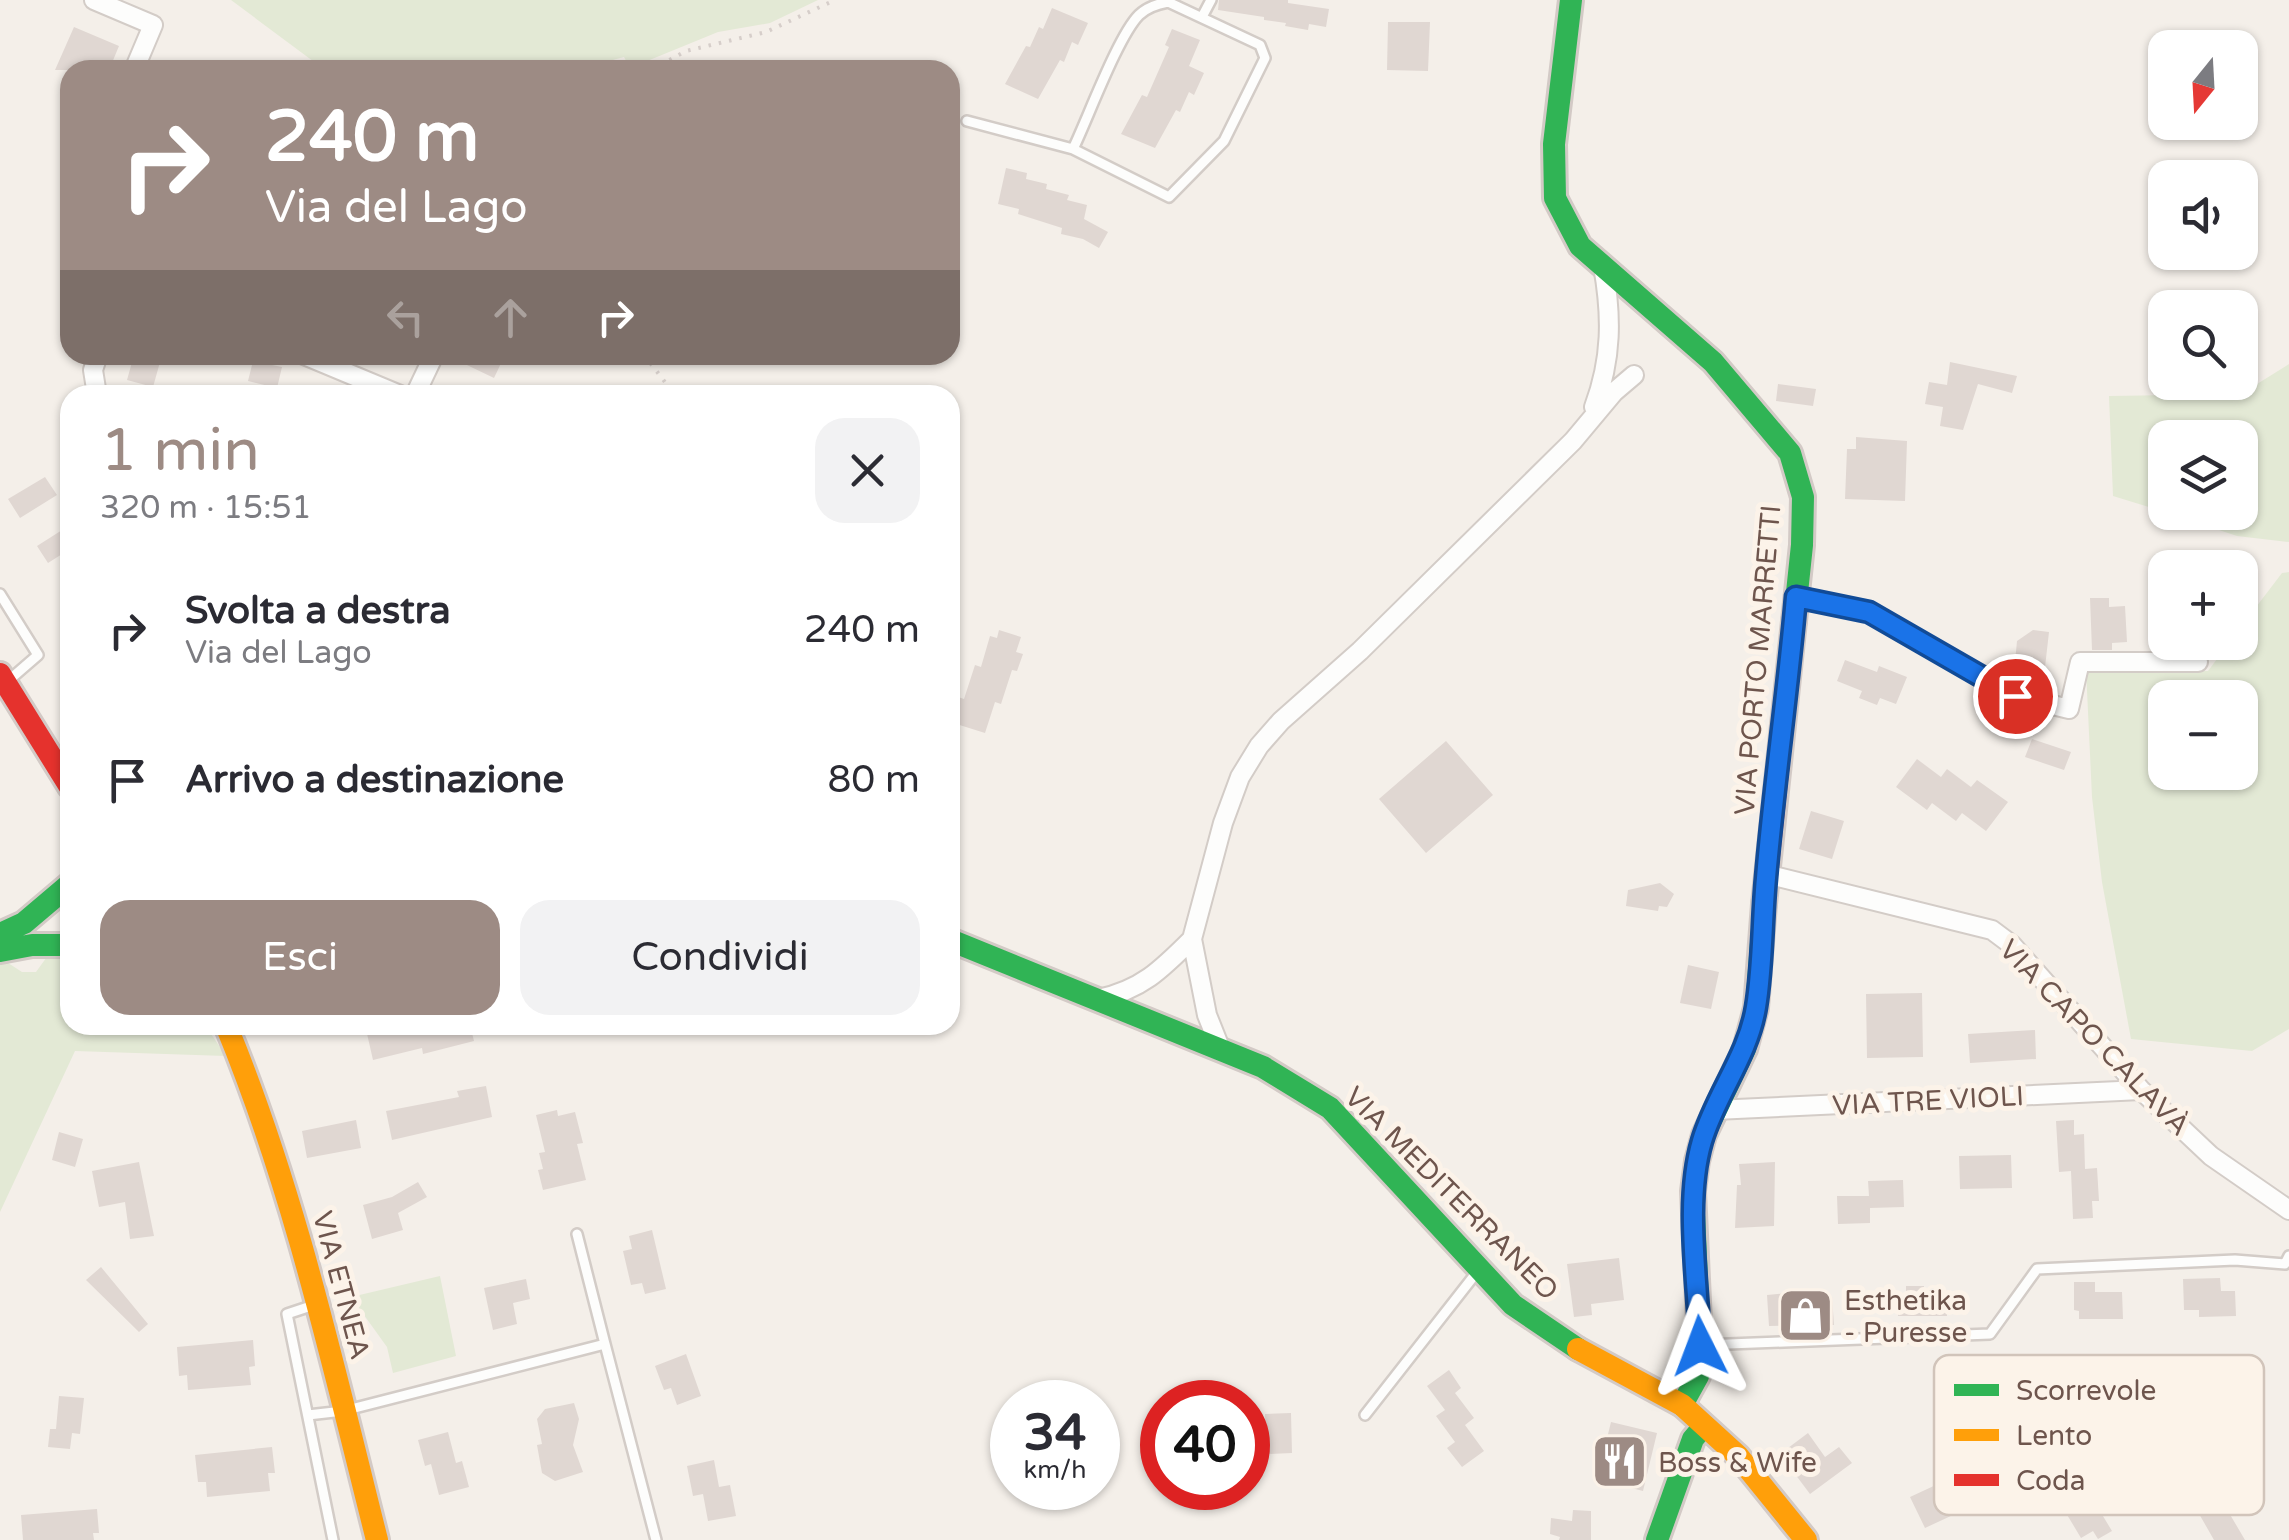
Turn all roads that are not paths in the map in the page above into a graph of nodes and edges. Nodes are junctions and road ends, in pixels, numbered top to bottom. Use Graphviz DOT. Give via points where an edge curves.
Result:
graph roads {
  1 [pos="94,0"];
  2 [pos="1211,0"];
  3 [pos="1571,0"];
  4 [pos="1202,17"];
  5 [pos="138,60"];
  6 [pos="967,120"];
  7 [pos="1073,149"];
  8 [pos="1603,265"];
  9 [pos="328,365"];
  10 [pos="1634,375"];
  11 [pos="376,385"];
  12 [pos="1590,417"];
  13 [pos="0,594"];
  14 [pos="1796,597"];
  15 [pos="2198,662"];
  16 [pos="3,678"];
  17 [pos="60,775"];
  18 [pos="1766,874"];
  19 [pos="60,892"];
  20 [pos="0,934"];
  21 [pos="1192,939"];
  22 [pos="960,944"];
  23 [pos="60,945"];
  24 [pos="0,952"];
  25 [pos="1097,999"];
  26 [pos="228,1035"];
  27 [pos="1221,1050"];
  28 [pos="2140,1090"];
  29 [pos="1716,1110"];
  30 [pos="2289,1210"];
  31 [pos="577,1234"];
  32 [pos="2289,1256"];
  33 [pos="1479,1270"];
  34 [pos="316,1304"];
  35 [pos="605,1344"];
  36 [pos="1700,1346"];
  37 [pos="1682,1406"];
  38 [pos="343,1411"];
  39 [pos="308,1415"];
  40 [pos="1366,1415"];
  41 [pos="1704,1426"];
  42 [pos="333,1540"];
  43 [pos="377,1540"];
  44 [pos="656,1540"];
  45 [pos="1657,1540"];
  46 [pos="1806,1540"];
  1 -- 5 [label="street" via="152,24"];
  2 -- 4 [label="lane"];
  3 -- 8 [label="street, VIA PORTO MARRETTI" via="1554,144 1555,198 1580,246"];
  4 -- 7 [label="lane" via="1168,2 1140,15"];
  4 -- 7 [label="lane" via="1260,45 1266,58 1224,141 1169,196"];
  6 -- 7 [label="lane"];
  8 -- 12 [label="street" via="1610,350"];
  8 -- 14 [label="street, VIA PORTO MARRETTI" via="1712,362 1790,453 1804,497"];
  9 -- 11 [label="street"];
  10 -- 12 [label="street"];
  12 -- 21 [label="street" via="1259,746 1229,808"];
  13 -- 16 [label="lane" via="38,656"];
  14 -- 15 [label="street" via="1869,612 2015,696 2069,709 2080,662"];
  14 -- 18 [label="street, VIA PORTO MARRETTI"];
  16 -- 17 [label="street"];
  18 -- 28 [label="street, VIA CAPO CALAVÀ" via="1992,930"];
  18 -- 29 [label="street, VIA PORTO MARRETTI" via="1756,1008"];
  19 -- 20 [label="street" via="24,924"];
  21 -- 25 [label="street" via="1127,992"];
  21 -- 27 [label="street"];
  22 -- 25 [label="street, VIA MEDITERRANEO"];
  23 -- 24 [label="street"];
  25 -- 27 [label="street, VIA MEDITERRANEO"];
  26 -- 34 [label="street, VIA ETNEA" via="255,1089"];
  27 -- 33 [label="street, VIA MEDITERRANEO" via="1330,1108"];
  28 -- 29 [label="street, VIA TRE VIOLI"];
  28 -- 30 [label="street, VIA CAPO CALAVÀ" via="2210,1156"];
  29 -- 36 [label="street, VIA PORTO MARRETTI" via="1693,1191"];
  31 -- 35 [label="lane"];
  32 -- 36 [label="lane" via="2286,1264 2235,1260 2038,1269 1990,1334"];
  33 -- 37 [label="street, VIA MEDITERRANEO" via="1540,1326"];
  33 -- 40 [label="lane"];
  34 -- 38 [label="street, VIA ETNEA"];
  34 -- 39 [label="lane" via="287,1314"];
  35 -- 38 [label="lane"];
  35 -- 44 [label="lane"];
  36 -- 37 [label="street, VIA PORTO MARRETTI" via="1698,1376"];
  37 -- 41 [label="street, VIA MEDITERRANEO"];
  38 -- 39 [label="lane"];
  38 -- 43 [label="street, VIA ETNEA"];
  39 -- 42 [label="lane"];
  41 -- 45 [label="street" via="1693,1439"];
  41 -- 46 [label="street, VIA MEDITERRANEO" via="1738,1456"];
}
